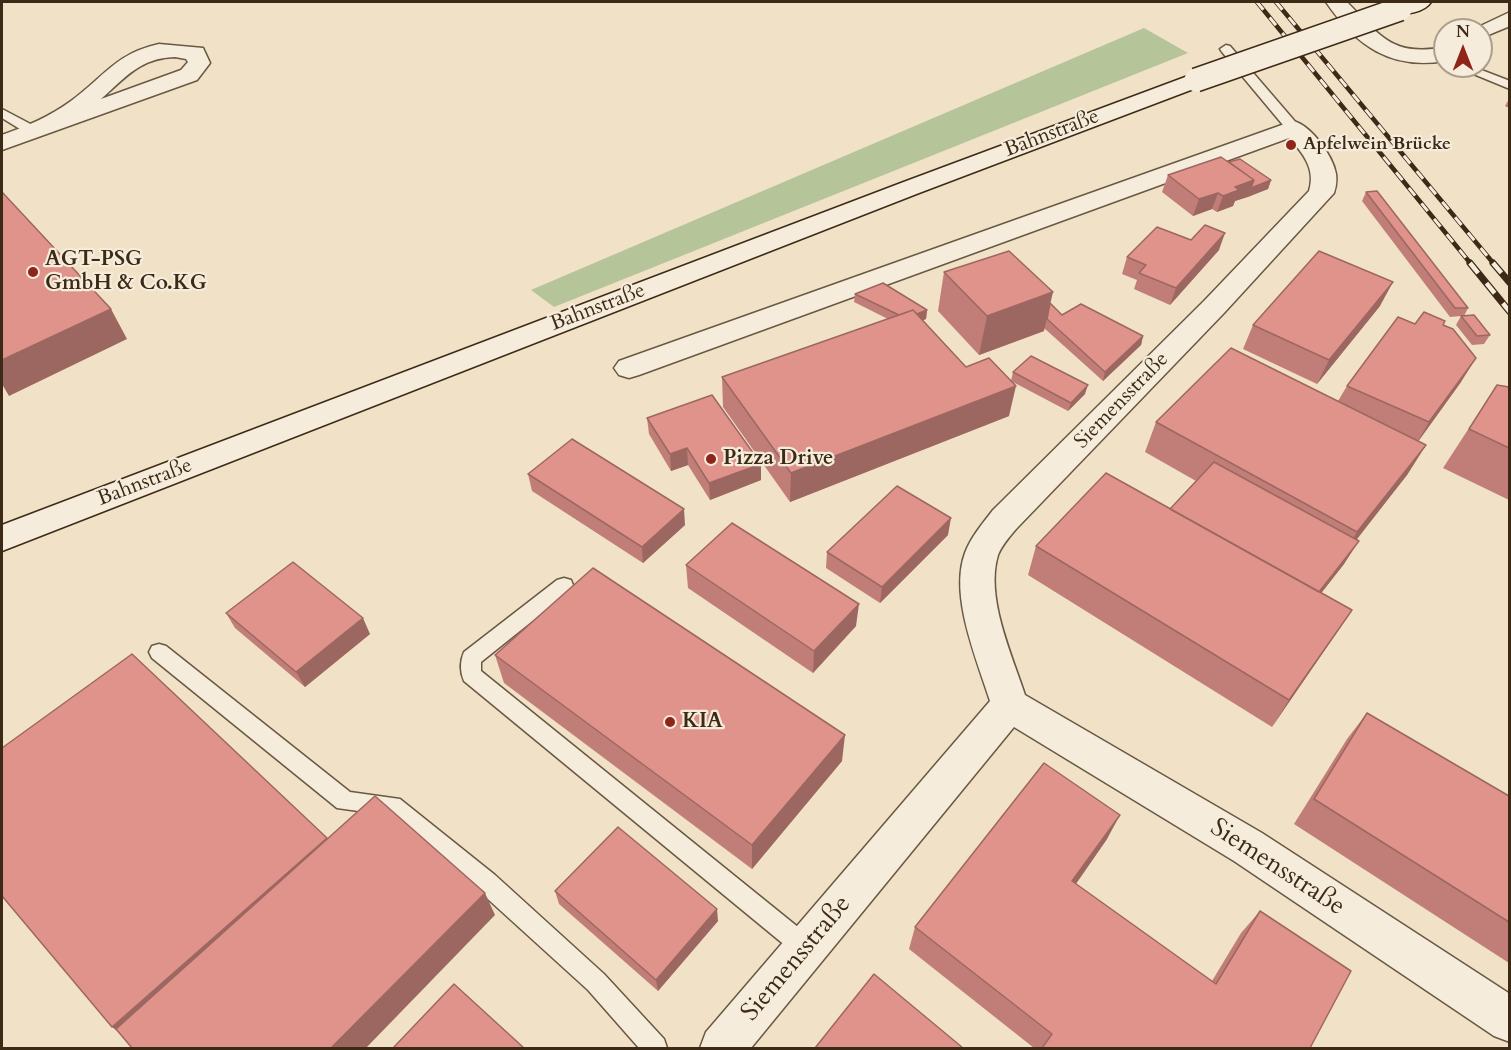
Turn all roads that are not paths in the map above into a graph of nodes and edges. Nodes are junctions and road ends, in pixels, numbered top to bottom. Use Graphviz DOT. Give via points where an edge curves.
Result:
graph roads {
  1 [pos="1336,2"];
  2 [pos="1410,5"];
  3 [pos="1509,18"];
  4 [pos="1493,26"];
  5 [pos="1226,49"];
  6 [pos="1433,57"];
  7 [pos="1491,78"];
  8 [pos="1509,85"];
  9 [pos="2,113"];
  10 [pos="41,128"];
  11 [pos="1293,128"];
  12 [pos="2,143"];
  13 [pos="629,368"];
  14 [pos="2,538"];
  15 [pos="564,585"];
  16 [pos="159,652"];
  17 [pos="1010,705"];
  18 [pos="806,948"];
  19 [pos="1509,1020"];
  20 [pos="655,1048"];
  21 [pos="723,1048"];
  1 -- 6 [label="street" via="1382,48 1396,55"];
  2 -- 14 [label="street, Bahnstraße, bridge" via="1196,80 910,188"];
  3 -- 4 [label="street"];
  5 -- 11 [label="lane"];
  7 -- 8 [label="lane"];
  9 -- 10 [label="lane"];
  10 -- 10 [label="street" via="189,75 199,63 195,53 149,53 126,63 88,100"];
  10 -- 12 [label="street"];
  11 -- 13 [label="street"];
  11 -- 17 [label="street, Siemensstraße" via="1324,172 1326,182 1317,198 1005,519 981,555 977,573 980,607"];
  15 -- 18 [label="lane" via="471,658 471,675"];
  16 -- 20 [label="lane" via="345,801 392,806 487,883 596,982"];
  17 -- 18 [label="street, Siemensstraße"];
  17 -- 19 [label="street, Siemensstraße" via="1248,847"];
  18 -- 21 [label="street, Siemensstraße"];
}
